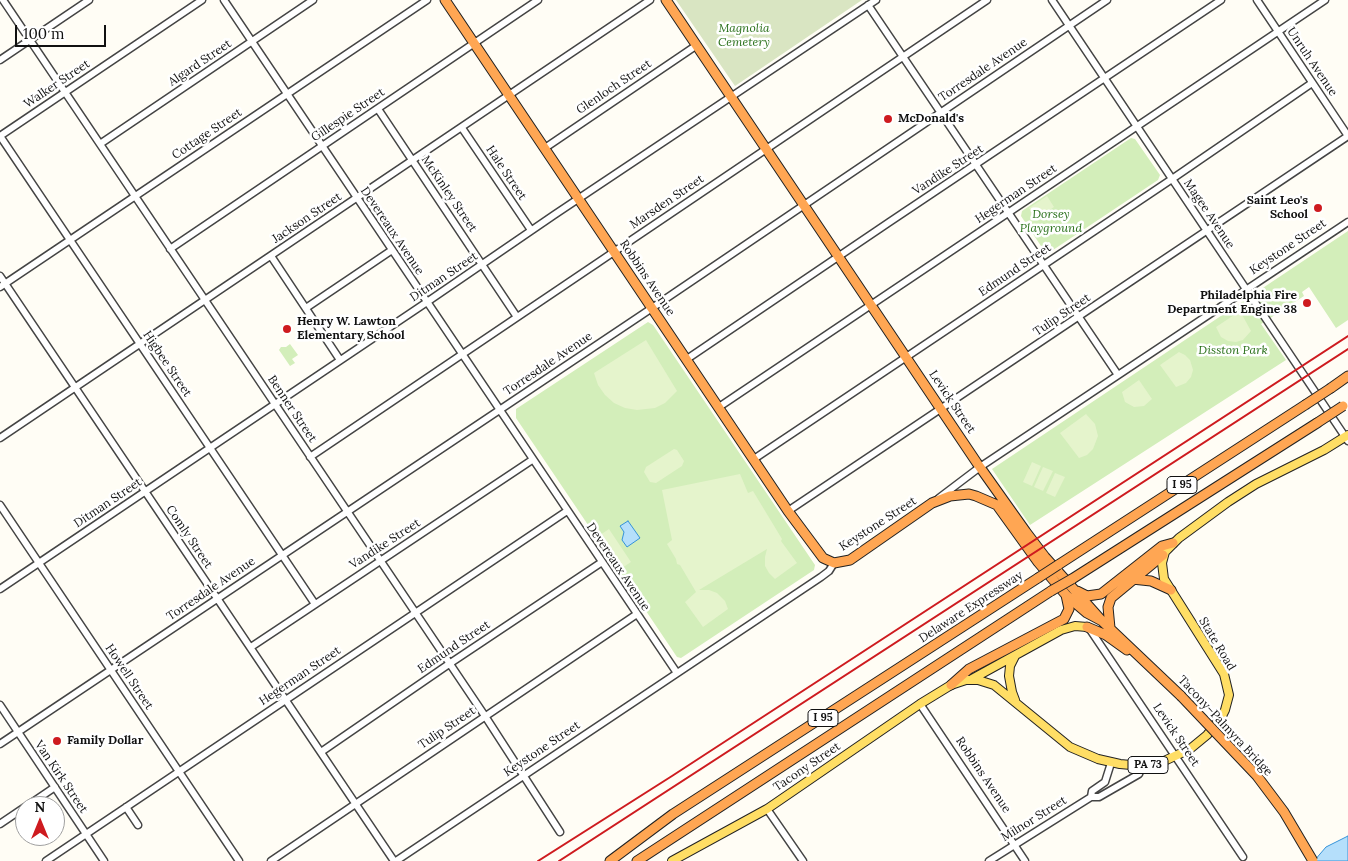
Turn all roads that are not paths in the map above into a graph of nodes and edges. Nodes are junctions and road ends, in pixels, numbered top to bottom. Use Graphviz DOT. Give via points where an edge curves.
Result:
graph roads {
  1 [pos="3,0"];
  2 [pos="89,0"];
  3 [pos="202,0"];
  4 [pos="224,0"];
  5 [pos="314,0"];
  6 [pos="427,0"];
  7 [pos="445,0"];
  8 [pos="538,0"];
  9 [pos="650,0"];
  10 [pos="666,0"];
  11 [pos="876,0"];
  12 [pos="986,0"];
  13 [pos="1052,0"];
  14 [pos="1107,0"];
  15 [pos="1221,0"];
  16 [pos="1257,0"];
  17 [pos="1325,0"];
  18 [pos="868,5"];
  19 [pos="1069,26"];
  20 [pos="1278,31"];
  21 [pos="29,40"];
  22 [pos="252,42"];
  23 [pos="474,43"];
  24 [pos="697,45"];
  25 [pos="904,57"];
  26 [pos="0,60"];
  27 [pos="1104,79"];
  28 [pos="1312,83"];
  29 [pos="64,92"];
  30 [pos="286,94"];
  31 [pos="509,96"];
  32 [pos="731,96"];
  33 [pos="378,109"];
  34 [pos="941,112"];
  35 [pos="1137,127"];
  36 [pos="462,128"];
  37 [pos="0,136"];
  38 [pos="1348,136"];
  39 [pos="100,144"];
  40 [pos="322,146"];
  41 [pos="545,148"];
  42 [pos="766,148"];
  43 [pos="413,161"];
  44 [pos="976,165"];
  45 [pos="1172,179"];
  46 [pos="134,196"];
  47 [pos="357,198"];
  48 [pos="579,199"];
  49 [pos="804,204"];
  50 [pos="1009,213"];
  51 [pos="1348,222"];
  52 [pos="531,230"];
  53 [pos="1207,231"];
  54 [pos="70,240"];
  55 [pos="170,248"];
  56 [pos="392,250"];
  57 [pos="614,252"];
  58 [pos="271,256"];
  59 [pos="838,256"];
  60 [pos="482,265"];
  61 [pos="1044,265"];
  62 [pos="0,276"];
  63 [pos="3,285"];
  64 [pos="1247,290"];
  65 [pos="205,300"];
  66 [pos="427,302"];
  67 [pos="871,304"];
  68 [pos="306,308"];
  69 [pos="652,308"];
  70 [pos="517,317"];
  71 [pos="1079,317"];
  72 [pos="140,344"];
  73 [pos="462,354"];
  74 [pos="905,356"];
  75 [pos="340,360"];
  76 [pos="687,360"];
  77 [pos="1118,375"];
  78 [pos="1348,377"];
  79 [pos="75,388"];
  80 [pos="275,404"];
  81 [pos="1345,404"];
  82 [pos="719,407"];
  83 [pos="941,408"];
  84 [pos="499,410"];
  85 [pos="1347,437"];
  86 [pos="0,438"];
  87 [pos="210,448"];
  88 [pos="310,457"];
  89 [pos="754,459"];
  90 [pos="532,460"];
  91 [pos="980,467"];
  92 [pos="145,491"];
  93 [pos="932,504"];
  94 [pos="0,505"];
  95 [pos="567,511"];
  96 [pos="788,511"];
  97 [pos="347,512"];
  98 [pos="1173,543"];
  99 [pos="282,554"];
  100 [pos="1163,555"];
  101 [pos="381,561"];
  102 [pos="602,562"];
  103 [pos="39,563"];
  104 [pos="834,563"];
  105 [pos="1132,580"];
  106 [pos="0,589"];
  107 [pos="1171,590"];
  108 [pos="1070,592"];
  109 [pos="217,598"];
  110 [pos="315,604"];
  111 [pos="415,612"];
  112 [pos="637,614"];
  113 [pos="1102,621"];
  114 [pos="1088,627"];
  115 [pos="1110,628"];
  116 [pos="251,647"];
  117 [pos="1016,654"];
  118 [pos="449,664"];
  119 [pos="1148,664"];
  120 [pos="111,670"];
  121 [pos="677,673"];
  122 [pos="972,679"];
  123 [pos="951,685"];
  124 [pos="285,700"];
  125 [pos="1016,702"];
  126 [pos="920,704"];
  127 [pos="0,705"];
  128 [pos="485,716"];
  129 [pos="18,732"];
  130 [pos="0,744"];
  131 [pos="321,752"];
  132 [pos="1175,756"];
  133 [pos="1111,763"];
  134 [pos="1142,766"];
  135 [pos="179,771"];
  136 [pos="523,777"];
  137 [pos="55,787"];
  138 [pos="42,796"];
  139 [pos="1091,797"];
  140 [pos="354,804"];
  141 [pos="126,807"];
  142 [pos="766,809"];
  143 [pos="15,814"];
  144 [pos="0,824"];
  145 [pos="138,825"];
  146 [pos="560,832"];
  147 [pos="86,833"];
  148 [pos="1014,844"];
  149 [pos="1243,857"];
  150 [pos="46,861"];
  151 [pos="104,861"];
  152 [pos="239,861"];
  153 [pos="272,861"];
  154 [pos="395,861"];
  155 [pos="610,861"];
  156 [pos="636,861"];
  157 [pos="672,861"];
  158 [pos="803,861"];
  159 [pos="989,861"];
  160 [pos="1025,861"];
  161 [pos="1313,861"];
  1 -- 21 [label="street, Benner Street"];
  2 -- 21 [label="street"];
  3 -- 29 [label="street, Walker Street"];
  4 -- 22 [label="street, Devereaux Avenue"];
  5 -- 22 [label="street, Algard Street"];
  6 -- 30 [label="street, Cottage Street"];
  7 -- 23 [label="highway, Robbins Avenue"];
  8 -- 23 [label="street, Gillespie Street"];
  9 -- 31 [label="street, Jackson Street"];
  10 -- 24 [label="highway, Levick Street"];
  11 -- 18 [label="street, Ditman Street"];
  12 -- 25 [label="street, Marsden Street"];
  13 -- 19 [label="street, Magee Avenue"];
  14 -- 19 [label="street, Torresdale Avenue"];
  15 -- 27 [label="street, Vandike Street"];
  16 -- 20 [label="street, Unruh Avenue"];
  17 -- 20 [label="street, Hegerman Street"];
  18 -- 25 [label="street"];
  18 -- 32 [label="street, Ditman Street"];
  19 -- 27 [label="street, Magee Avenue"];
  19 -- 34 [label="street, Torresdale Avenue"];
  20 -- 28 [label="street, Unruh Avenue"];
  20 -- 35 [label="street, Hegerman Street"];
  21 -- 26 [label="street"];
  21 -- 29 [label="street, Benner Street"];
  22 -- 30 [label="street, Devereaux Avenue"];
  22 -- 39 [label="street, Algard Street"];
  23 -- 31 [label="highway, Robbins Avenue"];
  23 -- 33 [label="street, Gillespie Street"];
  24 -- 32 [label="highway, Levick Street"];
  24 -- 41 [label="street, Glenloch Street"];
  25 -- 34 [label="street"];
  25 -- 42 [label="street, Marsden Street"];
  27 -- 35 [label="street, Magee Avenue"];
  27 -- 44 [label="street, Vandike Street"];
  28 -- 38 [label="street, Unruh Avenue"];
  28 -- 45 [label="street, Edmund Street"];
  29 -- 37 [label="street, Walker Street"];
  29 -- 39 [label="street, Benner Street"];
  30 -- 40 [label="street, Devereaux Avenue"];
  30 -- 46 [label="street, Cottage Street"];
  31 -- 36 [label="street, Jackson Street"];
  31 -- 41 [label="highway, Robbins Avenue"];
  32 -- 42 [label="highway, Levick Street"];
  32 -- 48 [label="street, Ditman Street"];
  33 -- 40 [label="street, Gillespie Street"];
  33 -- 43 [label="street, McKinley Street"];
  34 -- 44 [label="street"];
  34 -- 49 [label="street, Torresdale Avenue"];
  35 -- 45 [label="street, Magee Avenue"];
  35 -- 50 [label="street, Hegerman Street"];
  36 -- 43 [label="street, Jackson Street"];
  36 -- 52 [label="street, Hale Street"];
  37 -- 54 [label="street, Higbee Street"];
  38 -- 53 [label="street, Tulip Street"];
  39 -- 46 [label="street, Benner Street"];
  40 -- 47 [label="street, Devereaux Avenue"];
  40 -- 55 [label="street, Gillespie Street"];
  41 -- 48 [label="highway, Robbins Avenue"];
  42 -- 49 [label="highway, Levick Street"];
  42 -- 57 [label="street, Marsden Street"];
  43 -- 47 [label="street, Jackson Street"];
  43 -- 60 [label="street, McKinley Street"];
  44 -- 50 [label="street"];
  44 -- 59 [label="street, Vandike Street"];
  45 -- 53 [label="street, Magee Avenue"];
  45 -- 61 [label="street, Edmund Street"];
  46 -- 54 [label="street, Cottage Street"];
  46 -- 55 [label="street, Benner Street"];
  47 -- 56 [label="street, Devereaux Avenue"];
  47 -- 58 [label="street, Jackson Street"];
  48 -- 52 [label="street, Ditman Street"];
  48 -- 57 [label="highway, Robbins Avenue"];
  49 -- 59 [label="highway, Levick Street"];
  49 -- 69 [label="street, Torresdale Avenue"];
  50 -- 61 [label="street"];
  50 -- 67 [label="street, Hegerman Street"];
  51 -- 64 [label="street, Keystone Street"];
  52 -- 60 [label="street, Ditman Street"];
  53 -- 64 [label="street, Magee Avenue"];
  53 -- 71 [label="street, Tulip Street"];
  54 -- 63 [label="street, Cottage Street"];
  54 -- 72 [label="street, Higbee Street"];
  55 -- 65 [label="street, Benner Street"];
  56 -- 66 [label="street, Devereaux Avenue"];
  56 -- 68 [label="street"];
  57 -- 69 [label="highway, Robbins Avenue"];
  57 -- 70 [label="street, Marsden Street"];
  58 -- 65 [label="street, Jackson Street"];
  58 -- 68 [label="street"];
  59 -- 67 [label="highway, Levick Street"];
  59 -- 76 [label="street, Vandike Street"];
  60 -- 66 [label="street, Ditman Street"];
  60 -- 70 [label="street, McKinley Street"];
  61 -- 71 [label="street"];
  61 -- 74 [label="street, Edmund Street"];
  62 -- 63 [label="street, Comly Street"];
  63 -- 79 [label="street, Comly Street"];
  64 -- 77 [label="street, Keystone Street"];
  64 -- 85 [label="street, Magee Avenue"];
  65 -- 72 [label="street, Jackson Street"];
  65 -- 80 [label="street, Benner Street"];
  66 -- 73 [label="street, Devereaux Avenue"];
  66 -- 75 [label="street, Ditman Street"];
  67 -- 74 [label="highway, Levick Street"];
  67 -- 82 [label="street, Hegerman Street"];
  68 -- 75 [label="street"];
  69 -- 76 [label="highway, Robbins Avenue"];
  69 -- 84 [label="street, Torresdale Avenue"];
  70 -- 73 [label="street, Marsden Street"];
  71 -- 77 [label="street"];
  71 -- 83 [label="street, Tulip Street"];
  72 -- 79 [label="street, Jackson Street"];
  72 -- 87 [label="street, Higbee Street"];
  73 -- 84 [label="street, Devereaux Avenue"];
  73 -- 88 [label="street, Marsden Street"];
  74 -- 83 [label="highway, Levick Street"];
  74 -- 89 [label="street, Edmund Street"];
  75 -- 80 [label="street, Ditman Street"];
  76 -- 82 [label="highway, Robbins Avenue"];
  77 -- 91 [label="street, Keystone Street"];
  78 -- 155 [label="highway, Delaware Expressway / I 95, bridge" via="674,814"];
  79 -- 86 [label="street, Jackson Street"];
  79 -- 92 [label="street, Comly Street"];
  80 -- 87 [label="street, Ditman Street"];
  80 -- 88 [label="street, Benner Street"];
  81 -- 156 [label="highway, I 95, bridge"];
  82 -- 89 [label="highway, Robbins Avenue"];
  83 -- 91 [label="highway, Levick Street"];
  83 -- 96 [label="street, Tulip Street"];
  84 -- 90 [label="street, Devereaux Avenue"];
  84 -- 97 [label="street, Torresdale Avenue"];
  85 -- 98 [label="main road" via="1242,493"];
  87 -- 92 [label="street, Ditman Street"];
  87 -- 99 [label="street, Higbee Street"];
  88 -- 97 [label="street, Benner Street"];
  89 -- 96 [label="highway, Robbins Avenue"];
  90 -- 95 [label="street, Devereaux Avenue"];
  90 -- 101 [label="street, Vandike Street"];
  91 -- 93 [label="street, Keystone Street"];
  91 -- 108 [label="highway, Levick Street"];
  92 -- 103 [label="street, Ditman Street"];
  92 -- 109 [label="street, Comly Street"];
  93 -- 104 [label="highway, Keystone Street" via="850,560"];
  93 -- 108 [label="highway, Levick Street" via="950,496 969,494 997,505 1038,562"];
  94 -- 103 [label="street, Howell Street"];
  95 -- 102 [label="street, Devereaux Avenue"];
  95 -- 111 [label="street, Hegerman Street"];
  96 -- 104 [label="highway, Robbins Avenue" via="815,550"];
  97 -- 99 [label="street, Torresdale Avenue"];
  97 -- 101 [label="street, Benner Street"];
  98 -- 100 [label="main road"];
  98 -- 108 [label="highway" via="1162,546 1101,594 1087,596"];
  99 -- 109 [label="street, Torresdale Avenue"];
  99 -- 110 [label="street, Higbee Street"];
  100 -- 105 [label="highway"];
  100 -- 107 [label="main road, State Road / PA 73" via="1162,573"];
  101 -- 110 [label="street, Vandike Street"];
  101 -- 111 [label="street, Benner Street"];
  102 -- 112 [label="street, Devereaux Avenue"];
  102 -- 118 [label="street, Edmund Street"];
  103 -- 106 [label="street, Ditman Street"];
  103 -- 120 [label="street, Howell Street"];
  104 -- 121 [label="street, Keystone Street" via="821,578"];
  105 -- 107 [label="highway" via="1151,581"];
  105 -- 115 [label="highway" via="1110,601"];
  107 -- 132 [label="main road, State Road / PA 73" via="1224,674 1229,695 1226,710 1215,726 1201,740"];
  108 -- 113 [label="highway, Levick Street"];
  108 -- 123 [label="highway" via="1069,609 1064,619 969,669"];
  109 -- 116 [label="street, Comly Street"];
  109 -- 120 [label="street, Torresdale Avenue"];
  110 -- 116 [label="street, Vandike Street"];
  111 -- 118 [label="street, Benner Street"];
  111 -- 124 [label="street, Hegerman Street"];
  112 -- 121 [label="street, Devereaux Avenue"];
  112 -- 128 [label="street, Tulip Street"];
  113 -- 115 [label="highway, Tacony–Palmyra Bridge"];
  114 -- 117 [label="main road" via="1061,630"];
  114 -- 119 [label="highway" via="1106,635"];
  114 -- 132 [label="street, Levick Street"];
  115 -- 119 [label="highway, Tacony–Palmyra Bridge"];
  116 -- 124 [label="street, Comly Street"];
  117 -- 122 [label="main road"];
  117 -- 125 [label="main road" via="1009,676"];
  118 -- 128 [label="street, Benner Street"];
  118 -- 131 [label="street, Edmund Street"];
  119 -- 161 [label="highway, Tacony–Palmyra Bridge, bridge" via="1261,781 1290,821"];
  120 -- 129 [label="street, Torresdale Avenue"];
  120 -- 135 [label="street, Howell Street"];
  121 -- 136 [label="street, Keystone Street"];
  122 -- 123 [label="main road"];
  122 -- 125 [label="main road, State Road" via="994,685"];
  123 -- 126 [label="main road, Tacony Street"];
  124 -- 131 [label="street, Comly Street"];
  124 -- 135 [label="street, Hegerman Street"];
  125 -- 133 [label="main road, State Road / PA 73" via="1070,747"];
  126 -- 142 [label="main road, Tacony Street"];
  126 -- 148 [label="street, Robbins Avenue"];
  127 -- 129 [label="street, Van Kirk Street"];
  128 -- 136 [label="street, Benner Street"];
  128 -- 140 [label="street, Tulip Street"];
  129 -- 130 [label="street, Torresdale Avenue"];
  129 -- 137 [label="street, Van Kirk Street"];
  131 -- 140 [label="street, Comly Street"];
  132 -- 134 [label="main road, State Road / PA 73"];
  132 -- 149 [label="street, Levick Street"];
  133 -- 134 [label="main road, State Road / PA 73"];
  133 -- 139 [label="street, Milnor Street" via="1105,782 1092,791"];
  134 -- 139 [label="street, Milnor Street" via="1138,774 1099,797"];
  135 -- 141 [label="street, Hegerman Street"];
  135 -- 152 [label="street, Howell Street"];
  136 -- 146 [label="street, Benner Street"];
  136 -- 154 [label="street, Keystone Street"];
  137 -- 138 [label="street"];
  137 -- 147 [label="street, Van Kirk Street"];
  139 -- 148 [label="street, Milnor Street"];
  140 -- 153 [label="street, Tulip Street"];
  140 -- 154 [label="street, Comly Street"];
  141 -- 145 [label="street"];
  141 -- 147 [label="street, Hegerman Street"];
  142 -- 157 [label="main road, Tacony Street"];
  142 -- 158 [label="street"];
  143 -- 144 [label="street"];
  147 -- 150 [label="street, Hegerman Street"];
  147 -- 151 [label="street, Van Kirk Street"];
  148 -- 159 [label="street, Milnor Street"];
  148 -- 160 [label="street, Robbins Avenue"];
}
